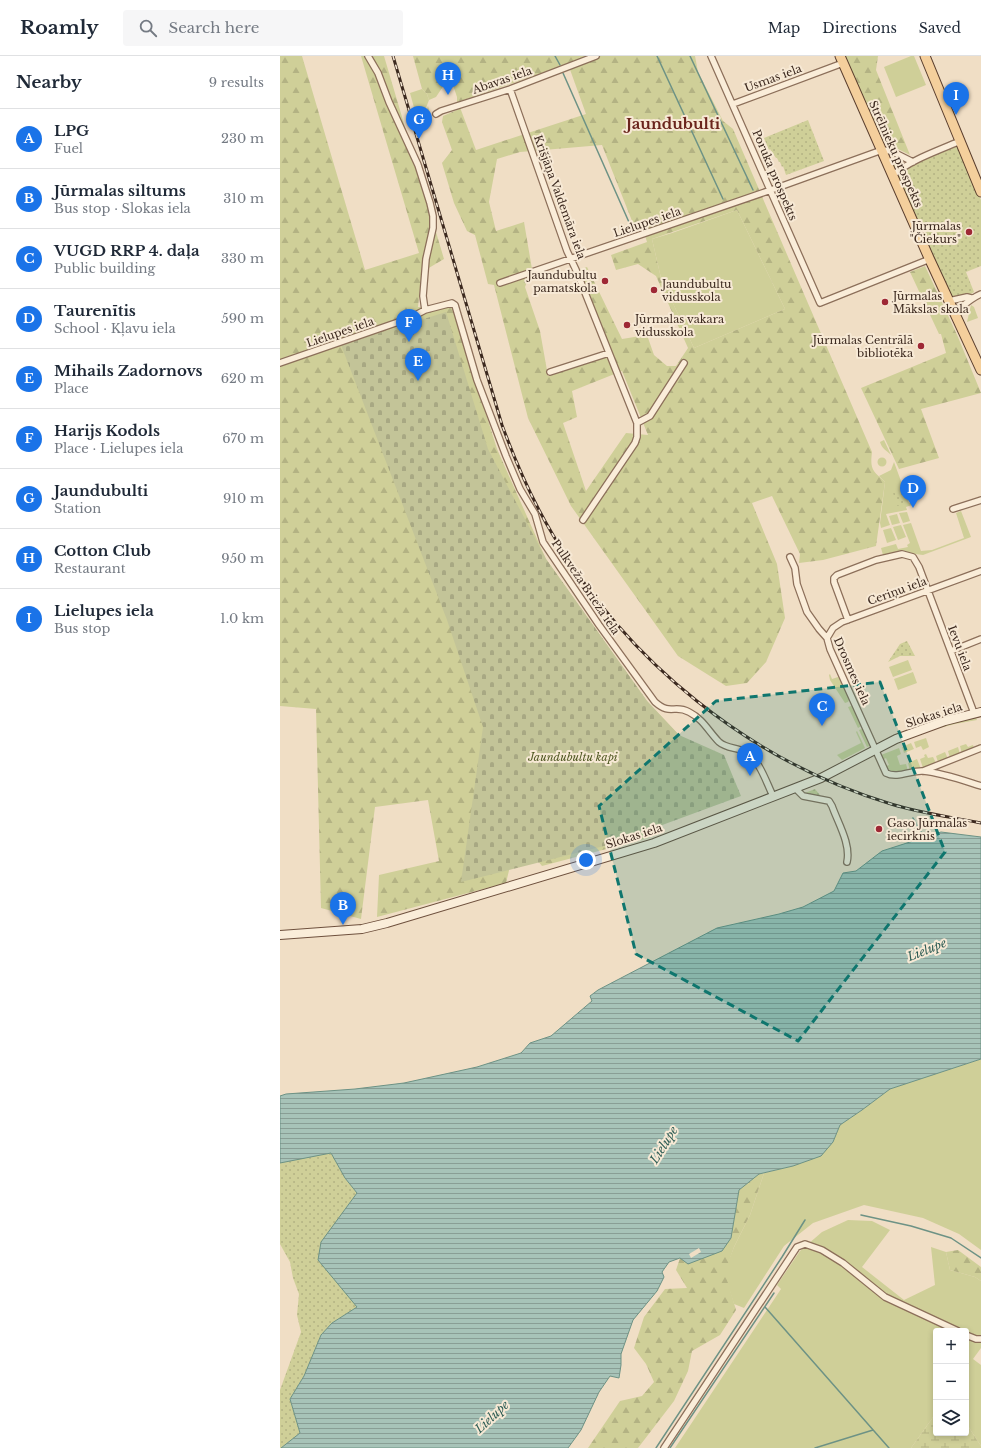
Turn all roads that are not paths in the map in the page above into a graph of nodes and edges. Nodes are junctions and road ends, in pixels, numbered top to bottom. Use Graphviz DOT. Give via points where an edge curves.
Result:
graph roads {
  1 [pos="368,56"];
  2 [pos="596,56"];
  3 [pos="711,56"];
  4 [pos="925,56"];
  5 [pos="841,59"];
  6 [pos="510,89"];
  7 [pos="733,104"];
  8 [pos="436,114"];
  9 [pos="960,142"];
  10 [pos="882,150"];
  11 [pos="913,162"];
  12 [pos="893,175"];
  13 [pos="770,190"];
  14 [pos="981,192"];
  15 [pos="570,259"];
  16 [pos="930,259"];
  17 [pos="500,283"];
  18 [pos="981,294"];
  19 [pos="972,298"];
  20 [pos="949,301"];
  21 [pos="452,303"];
  22 [pos="425,310"];
  23 [pos="954,313"];
  24 [pos="608,353"];
  25 [pos="280,363"];
  26 [pos="684,363"];
  27 [pos="981,370"];
  28 [pos="550,372"];
  29 [pos="637,423"];
  30 [pos="981,500"];
  31 [pos="953,509"];
  32 [pos="583,520"];
  33 [pos="790,557"];
  34 [pos="981,571"];
  35 [pos="927,590"];
  36 [pos="848,620"];
  37 [pos="827,638"];
  38 [pos="981,639"];
  39 [pos="951,651"];
  40 [pos="977,713"];
  41 [pos="981,748"];
  42 [pos="876,749"];
  43 [pos="923,771"];
  44 [pos="981,786"];
  45 [pos="795,788"];
  46 [pos="773,796"];
  47 [pos="847,862"];
  48 [pos="280,935"];
  49 [pos="952,1328"];
  50 [pos="969,1336"];
  51 [pos="981,1339"];
  52 [pos="664,1448"];
  1 -- 22 [label="street" via="378,73 418,165 433,216 426,259 423,296"];
  2 -- 6 [label="street, Abavas iela"];
  3 -- 7 [label="street, Poruka prospekts"];
  4 -- 9 [label="main road"];
  5 -- 7 [label="street, Usmas iela"];
  5 -- 10 [label="main road, Strēlnieku prospekts"];
  6 -- 8 [label="street, Abavas iela"];
  6 -- 15 [label="street, Krišjāņa Valdemāra iela"];
  7 -- 13 [label="street, Poruka prospekts"];
  9 -- 11 [label="street"];
  9 -- 14 [label="main road"];
  10 -- 11 [label="street" via="891,151"];
  10 -- 12 [label="main road, Strēlnieku prospekts"];
  10 -- 13 [label="street, Lielupes iela"];
  11 -- 12 [label="street"];
  12 -- 16 [label="main road, Strēlnieku prospekts"];
  13 -- 15 [label="street, Lielupes iela"];
  13 -- 16 [label="street, Poruka prospekts" via="820,303"];
  15 -- 17 [label="street, Lielupes iela"];
  15 -- 24 [label="street, Krišjāņa Valdemāra iela"];
  16 -- 20 [label="main road, Strēlnieku prospekts"];
  18 -- 19 [label="street"];
  19 -- 20 [label="street"];
  19 -- 23 [label="street"];
  20 -- 23 [label="main road, Strēlnieku prospekts"];
  21 -- 22 [label="street, Lielupes iela"];
  21 -- 46 [label="street, Pulkveža Brieža iela" via="458,312 478,380 506,456 520,489 535,514 543,542 552,556 655,702 667,710 683,709 709,728 720,743 745,752 758,766"];
  22 -- 25 [label="street, Lielupes iela" via="410,318"];
  23 -- 27 [label="main road, Strēlnieku prospekts"];
  24 -- 28 [label="street"];
  24 -- 29 [label="street, Krišjāņa Valdemāra iela"];
  26 -- 29 [label="street" via="650,416"];
  29 -- 32 [label="street" via="635,443"];
  30 -- 31 [label="street"];
  33 -- 37 [label="street, Drosmes iela" via="807,612"];
  34 -- 35 [label="street, Ceriņu iela"];
  35 -- 36 [label="street, Ceriņu iela"];
  35 -- 36 [label="street, Ievu iela" via="913,557 902,554 876,560 834,578"];
  35 -- 39 [label="street, Ievu iela"];
  36 -- 37 [label="street, Ceriņu iela" via="836,626"];
  37 -- 42 [label="street, Drosmes iela"];
  38 -- 39 [label="street"];
  39 -- 40 [label="street, Ievu iela"];
  40 -- 42 [label="main road, Slokas iela" via="912,733"];
  41 -- 43 [label="street"];
  42 -- 43 [label="street, Drosmes iela" via="886,773 893,775"];
  42 -- 45 [label="main road, Slokas iela" via="826,776"];
  43 -- 44 [label="street"];
  45 -- 46 [label="main road, Slokas iela"];
  45 -- 47 [label="street" via="803,796 829,801 849,854"];
  46 -- 48 [label="main road, Slokas iela" via="644,846 387,923 362,929"];
  49 -- 52 [label="street" via="885,1297 843,1263 822,1250 805,1244 796,1247"];
  50 -- 51 [label="street"];
}
